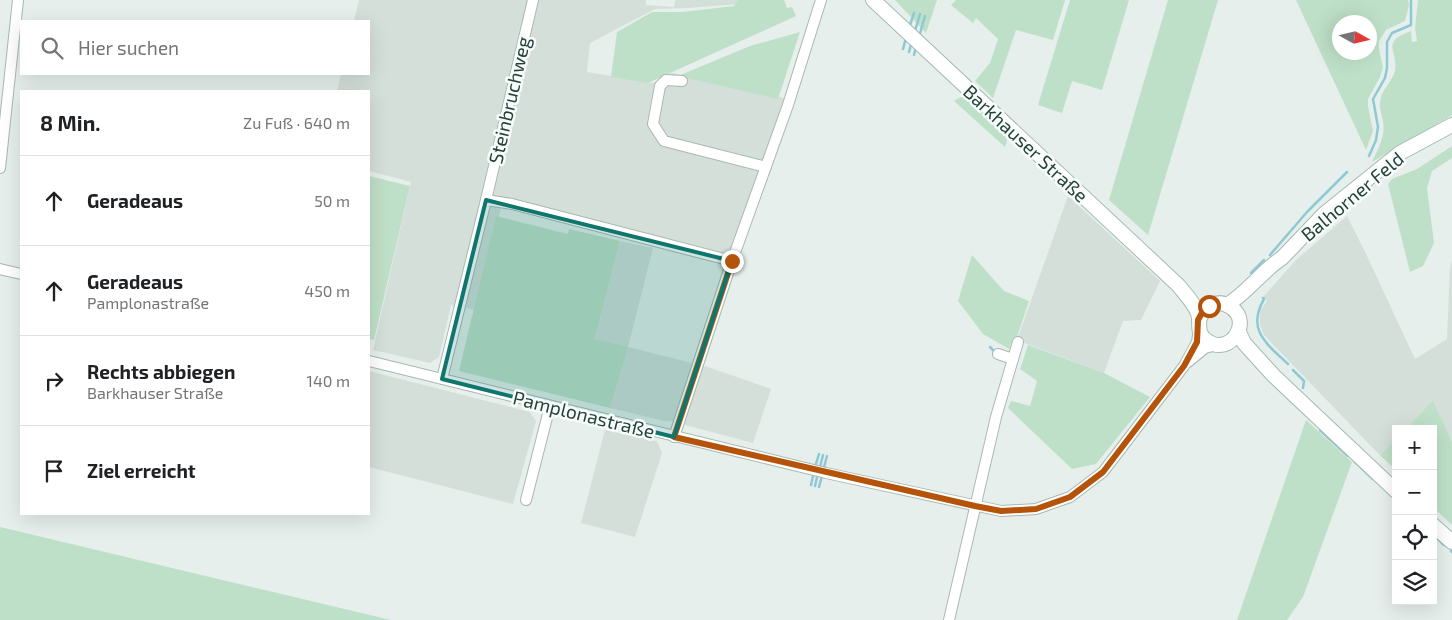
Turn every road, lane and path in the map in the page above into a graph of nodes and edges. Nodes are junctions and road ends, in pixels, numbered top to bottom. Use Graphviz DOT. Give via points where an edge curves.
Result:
graph roads {
  1 [pos="18,0"];
  2 [pos="533,0"];
  3 [pos="821,0"];
  4 [pos="873,0"];
  5 [pos="682,81"];
  6 [pos="1452,125"];
  7 [pos="2,139"];
  8 [pos="766,167"];
  9 [pos="0,168"];
  10 [pos="486,200"];
  11 [pos="1282,258"];
  12 [pos="732,261"];
  13 [pos="0,269"];
  14 [pos="20,274"];
  15 [pos="1179,286"];
  16 [pos="1221,304"];
  17 [pos="1199,325"];
  18 [pos="1239,326"];
  19 [pos="1018,342"];
  20 [pos="1222,344"];
  21 [pos="998,354"];
  22 [pos="1013,359"];
  23 [pos="370,361"];
  24 [pos="1264,365"];
  25 [pos="1184,366"];
  26 [pos="442,379"];
  27 [pos="550,406"];
  28 [pos="674,437"];
  29 [pos="1392,487"];
  30 [pos="526,500"];
  31 [pos="975,506"];
  32 [pos="1437,529"];
  33 [pos="1452,542"];
  34 [pos="950,620"];
  1 -- 7 [label="street"];
  2 -- 10 [label="street, Steinbruchweg"];
  3 -- 8 [label="street"];
  4 -- 15 [label="street, Barkhauser Straße"];
  5 -- 8 [label="street" via="666,80 660,86 653,124 664,140"];
  6 -- 11 [label="street, Balhorner Feld" via="1400,153 1324,214"];
  7 -- 9 [label="street"];
  8 -- 12 [label="street"];
  10 -- 12 [label="street"];
  10 -- 26 [label="street, Steinbruchweg"];
  11 -- 16 [label="street, Balhorner Feld" via="1237,299"];
  11 -- 18 [label="street, Balhorner Feld" via="1243,305"];
  12 -- 28 [label="street"];
  13 -- 14 [label="street"];
  15 -- 16 [label="street, Barkhauser Straße" via="1207,303"];
  15 -- 17 [label="street, Barkhauser Straße" via="1198,312"];
  16 -- 17 [label="street" via="1203,311"];
  16 -- 18 [label="street" via="1234,309"];
  17 -- 20 [label="street" via="1200,334 1208,342"];
  17 -- 25 [label="street" via="1197,342"];
  18 -- 20 [label="street" via="1236,336"];
  18 -- 24 [label="street" via="1244,343"];
  19 -- 22 [label="street"];
  20 -- 24 [label="street" via="1239,348"];
  20 -- 25 [label="street" via="1205,348"];
  21 -- 22 [label="street"];
  22 -- 31 [label="street"];
  23 -- 26 [label="street, Pamplonastraße"];
  24 -- 29 [label="street"];
  25 -- 31 [label="street, Pamplonastraße" via="1103,472 1070,497 1036,509 1001,511"];
  26 -- 27 [label="street, Pamplonastraße"];
  27 -- 28 [label="street, Pamplonastraße"];
  27 -- 30 [label="street"];
  28 -- 31 [label="street, Pamplonastraße"];
  31 -- 34 [label="street"];
  32 -- 33 [label="street"];
}
